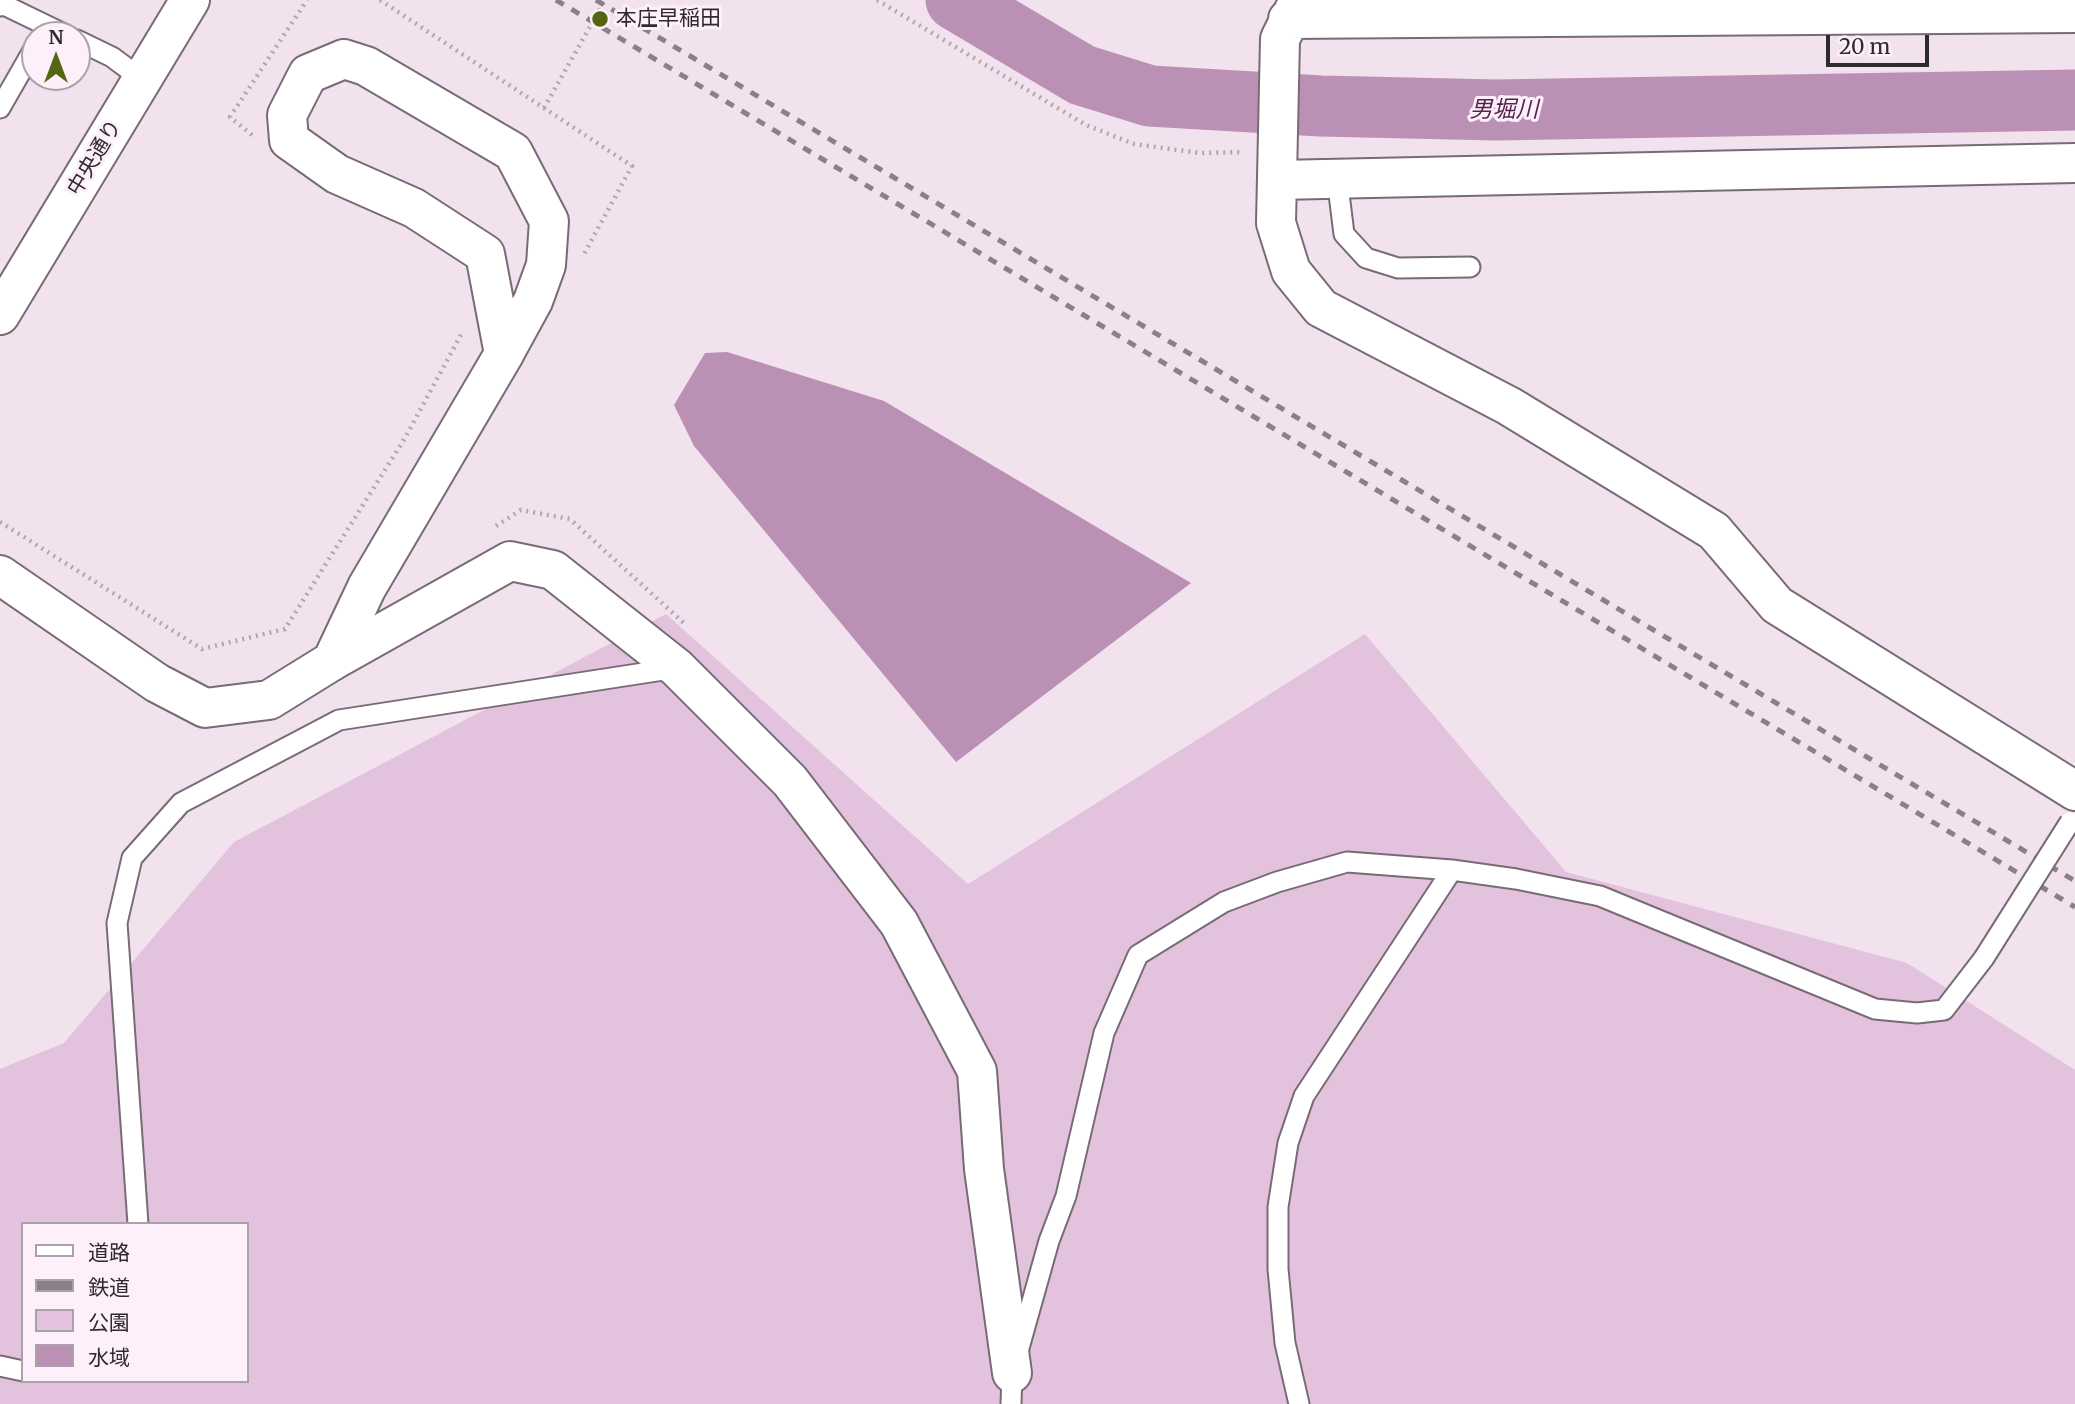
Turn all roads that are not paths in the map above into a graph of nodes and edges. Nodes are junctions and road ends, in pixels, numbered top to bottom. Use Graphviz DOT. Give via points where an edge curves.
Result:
graph roads {
  1 [pos="190,0"];
  2 [pos="0,6"];
  3 [pos="2075,13"];
  4 [pos="29,21"];
  5 [pos="1289,23"];
  6 [pos="91,47"];
  7 [pos="21,71"];
  8 [pos="143,80"];
  9 [pos="0,108"];
  10 [pos="1278,157"];
  11 [pos="2075,163"];
  12 [pos="1337,178"];
  13 [pos="1470,267"];
  14 [pos="0,316"];
  15 [pos="504,354"];
  16 [pos="0,575"];
  17 [pos="332,660"];
  18 [pos="677,668"];
  19 [pos="2073,809"];
  20 [pos="1452,870"];
  21 [pos="138,1222"];
  22 [pos="0,1366"];
  23 [pos="21,1371"];
  24 [pos="1011,1389"];
  25 [pos="1299,1404"];
  1 -- 8 [label="street, 中央通り"];
  2 -- 4 [label="lane"];
  3 -- 5 [label="street"];
  5 -- 10 [label="street"];
  6 -- 8 [label="lane"];
  7 -- 9 [label="lane"];
  8 -- 14 [label="street, 中央通り"];
  10 -- 12 [label="street"];
  10 -- 19 [label="street" via="1276,223 1291,271 1321,308 1508,406 1714,531 1777,605"];
  11 -- 12 [label="street"];
  12 -- 13 [label="lane" via="1344,234 1366,258 1398,268"];
  15 -- 15 [label="street" via="485,254 414,208 337,174 289,140 287,115 308,74 344,59 366,66 513,152 549,221 546,265 533,301"];
  15 -- 17 [label="street" via="367,587"];
  16 -- 17 [label="street" via="157,683 205,708 269,700"];
  17 -- 18 [label="street" via="510,561 553,570"];
  18 -- 21 [label="lane" via="339,720 181,803 132,858 117,923"];
  18 -- 24 [label="street" via="790,781 900,923 977,1071"];
  19 -- 20 [label="lane, bridge" via="1984,958 1944,1010 1917,1013 1875,1009 1600,896"];
  20 -- 24 [label="lane" via="1347,862 1277,881 1224,902 1138,955 1104,1033 1066,1196 1049,1241"];
  20 -- 25 [label="lane" via="1304,1096 1288,1143 1278,1207 1278,1269 1285,1343"];
  22 -- 23 [label="lane"];
}
